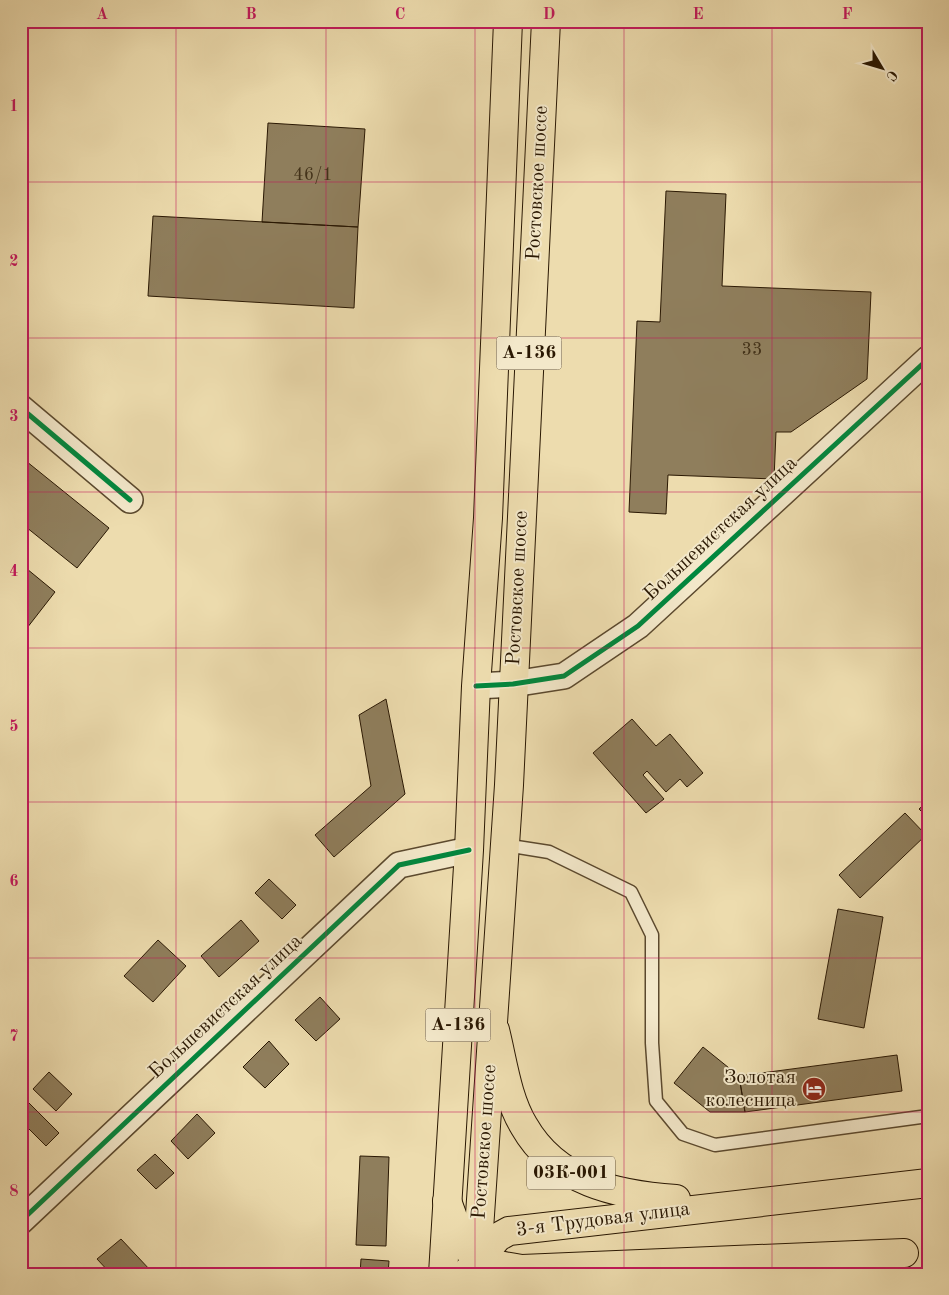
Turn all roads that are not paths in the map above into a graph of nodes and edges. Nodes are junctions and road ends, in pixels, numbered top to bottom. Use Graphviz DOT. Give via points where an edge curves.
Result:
graph roads {
  1 [pos="508,21"];
  2 [pos="546,21"];
  3 [pos="928,359"];
  4 [pos="21,408"];
  5 [pos="130,500"];
  6 [pos="513,684"];
  7 [pos="476,686"];
  8 [pos="504,845"];
  9 [pos="469,850"];
  10 [pos="492,1021"];
  11 [pos="928,1116"];
  12 [pos="928,1183"];
  13 [pos="446,1199"];
  14 [pos="744,1203"];
  15 [pos="21,1221"];
  16 [pos="916,1251"];
  17 [pos="473,1269"];
  18 [pos="443,1274"];
  19 [pos="700,1274"];
  1 -- 7 [label="main road, Ростовское шоссе / А-136" via="489,508"];
  2 -- 6 [label="main road, Ростовское шоссе / А-136"];
  3 -- 6 [label="street, Большевистская улица" via="638,626 564,676"];
  4 -- 5 [label="street"];
  6 -- 7 [label="street, Большевистская улица"];
  6 -- 8 [label="main road, Ростовское шоссе / А-136"];
  7 -- 9 [label="main road, Ростовское шоссе / А-136"];
  8 -- 10 [label="main road, Ростовское шоссе / А-136"];
  8 -- 11 [label="lane" via="549,852 631,892 652,935 652,1043 656,1101 683,1134 715,1145"];
  9 -- 13 [label="main road, Ростовское шоссе / А-136"];
  9 -- 15 [label="street, Большевистская улица" via="399,865"];
  10 -- 14 [label="main road, 03К-001" via="511,1096 523,1125 540,1149 558,1166 587,1182 640,1197"];
  10 -- 17 [label="main road, Ростовское шоссе / А-136"];
  12 -- 14 [label="main road, 3-я Трудовая улица / 03К-001"];
  13 -- 17 [label="main road, А-136"];
  13 -- 18 [label="main road, Ростовское шоссе / А-136"];
  14 -- 17 [label="main road, 3-я Трудовая улица / 03К-001" via="509,1231 498,1236"];
  16 -- 17 [label="main road, 3-я Трудовая улица" via="543,1270 500,1266"];
  16 -- 19 [label="main road"];
}
